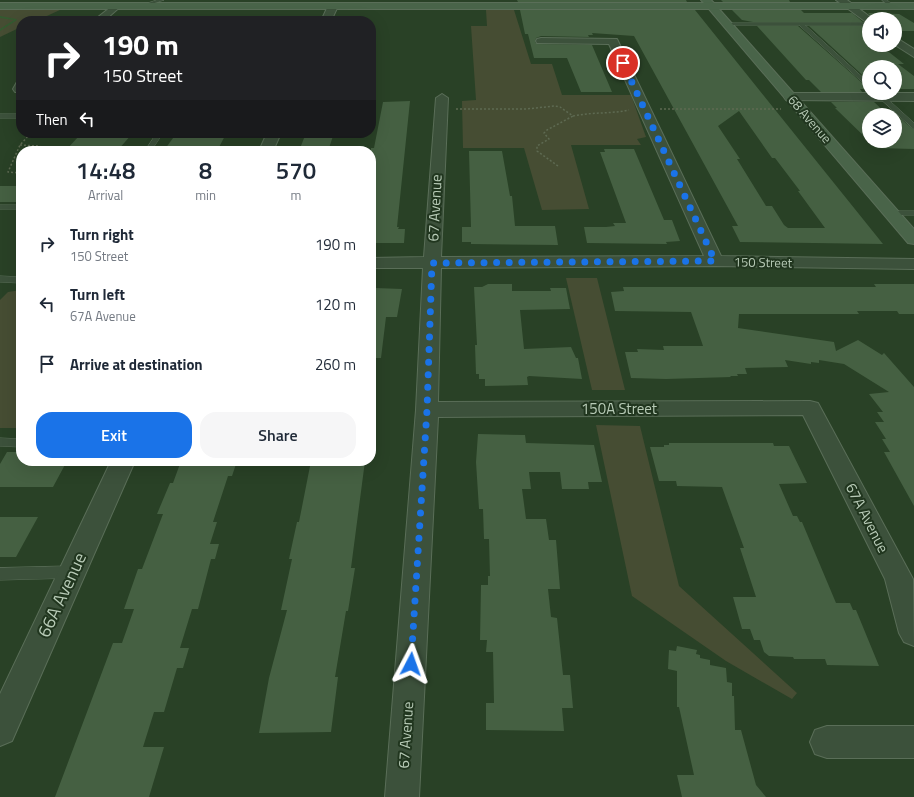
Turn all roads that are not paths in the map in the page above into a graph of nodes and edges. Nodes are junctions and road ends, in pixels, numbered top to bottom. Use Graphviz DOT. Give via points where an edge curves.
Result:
graph roads {
  1 [pos="162,0"];
  2 [pos="884,0"];
  3 [pos="235,3"];
  4 [pos="523,3"];
  5 [pos="609,3"];
  6 [pos="708,3"];
  7 [pos="846,3"];
  8 [pos="0,6"];
  9 [pos="116,6"];
  10 [pos="142,6"];
  11 [pos="333,6"];
  12 [pos="892,6"];
  13 [pos="914,6"];
  14 [pos="862,15"];
  15 [pos="104,16"];
  16 [pos="328,16"];
  17 [pos="727,24"];
  18 [pos="800,24"];
  19 [pos="862,24"];
  20 [pos="541,41"];
  21 [pos="902,45"];
  22 [pos="914,54"];
  23 [pos="862,80"];
  24 [pos="902,96"];
  25 [pos="862,97"];
  26 [pos="914,97"];
  27 [pos="884,100"];
  28 [pos="789,103"];
  29 [pos="447,104"];
  30 [pos="0,116"];
  31 [pos="16,116"];
  32 [pos="914,127"];
  33 [pos="0,207"];
  34 [pos="16,207"];
  35 [pos="892,213"];
  36 [pos="914,213"];
  37 [pos="914,238"];
  38 [pos="715,261"];
  39 [pos="376,262"];
  40 [pos="432,263"];
  41 [pos="914,264"];
  42 [pos="0,279"];
  43 [pos="16,280"];
  44 [pos="810,408"];
  45 [pos="427,410"];
  46 [pos="0,442"];
  47 [pos="16,442"];
  48 [pos="122,466"];
  49 [pos="73,572"];
  50 [pos="0,574"];
  51 [pos="914,633"];
  52 [pos="4,714"];
  53 [pos="827,742"];
  54 [pos="914,742"];
  55 [pos="402,797"];
  1 -- 10 [label="lane"];
  2 -- 12 [label="lane"];
  3 -- 10 [label="street"];
  3 -- 11 [label="street"];
  4 -- 5 [label="street"];
  4 -- 11 [label="street"];
  5 -- 6 [label="street"];
  6 -- 7 [label="street"];
  6 -- 17 [label="street, 68 Avenue"];
  7 -- 12 [label="street"];
  7 -- 14 [label="street"];
  8 -- 9 [label="street"];
  9 -- 10 [label="street"];
  9 -- 15 [label="street"];
  11 -- 16 [label="street"];
  12 -- 13 [label="street"];
  17 -- 18 [label="lane"];
  17 -- 28 [label="street, 68 Avenue"];
  18 -- 19 [label="lane"];
  18 -- 23 [label="lane"];
  20 -- 38 [label="street" via="612,41"];
  21 -- 22 [label="street"];
  24 -- 26 [label="street"];
  25 -- 28 [label="street"];
  27 -- 32 [label="lane"];
  28 -- 35 [label="street, 68 Avenue"];
  29 -- 40 [label="street, 67 Avenue"];
  30 -- 31 [label="lane"];
  33 -- 34 [label="lane"];
  35 -- 36 [label="lane"];
  35 -- 37 [label="street, 68 Avenue"];
  38 -- 40 [label="street, 150 Street"];
  38 -- 41 [label="street, 150 Street"];
  39 -- 40 [label="street, 150 Street"];
  40 -- 45 [label="street, 67 Avenue"];
  42 -- 43 [label="lane"];
  44 -- 45 [label="street, 150A Street"];
  44 -- 51 [label="street, 67A Avenue" via="899,579"];
  45 -- 55 [label="street, 67 Avenue"];
  46 -- 47 [label="lane"];
  48 -- 49 [label="street, 66A Avenue"];
  49 -- 50 [label="lane"];
  49 -- 52 [label="street, 66A Avenue"];
  53 -- 54 [label="street"];
}
